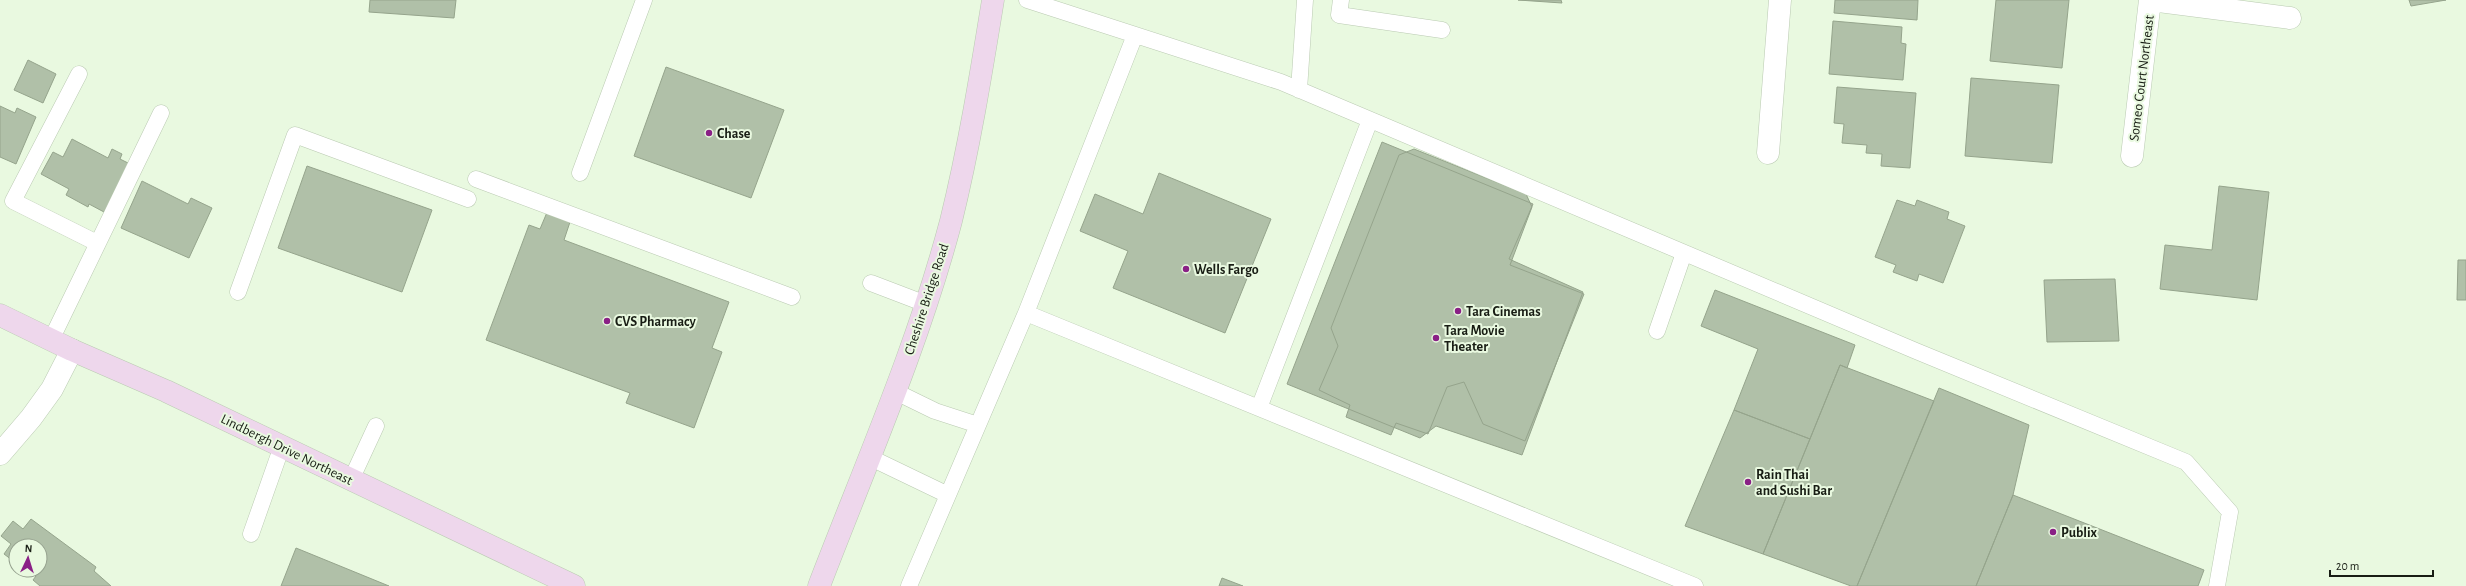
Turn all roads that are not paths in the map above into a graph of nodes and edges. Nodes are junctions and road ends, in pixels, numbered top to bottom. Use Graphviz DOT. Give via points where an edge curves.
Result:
graph roads {
  1 [pos="644,0"];
  2 [pos="993,0"];
  3 [pos="1027,0"];
  4 [pos="1305,0"];
  5 [pos="1340,0"];
  6 [pos="1780,0"];
  7 [pos="2150,0"];
  8 [pos="2290,18"];
  9 [pos="1442,30"];
  10 [pos="1135,35"];
  11 [pos="79,74"];
  12 [pos="1299,90"];
  13 [pos="161,113"];
  14 [pos="1370,120"];
  15 [pos="1768,153"];
  16 [pos="2132,156"];
  17 [pos="580,173"];
  18 [pos="476,179"];
  19 [pos="468,199"];
  20 [pos="97,244"];
  21 [pos="1684,253"];
  22 [pos="871,283"];
  23 [pos="238,292"];
  24 [pos="792,297"];
  25 [pos="926,304"];
  26 [pos="1026,313"];
  27 [pos="0,315"];
  28 [pos="1657,331"];
  29 [pos="51,340"];
  30 [pos="72,350"];
  31 [pos="894,391"];
  32 [pos="1259,408"];
  33 [pos="978,425"];
  34 [pos="376,426"];
  35 [pos="282,446"];
  36 [pos="0,454"];
  37 [pos="869,457"];
  38 [pos="351,480"];
  39 [pos="948,495"];
  40 [pos="251,534"];
  41 [pos="566,584"];
  42 [pos="819,586"];
  43 [pos="909,586"];
  44 [pos="1696,586"];
  45 [pos="2217,586"];
  1 -- 17 [label="lane"];
  2 -- 25 [label="main road, Cheshire Bridge Road" via="976,109 950,222"];
  3 -- 10 [label="lane"];
  4 -- 12 [label="lane"];
  5 -- 9 [label="lane" via="1339,15"];
  6 -- 15 [label="street"];
  7 -- 8 [label="street, Someo Court Northeast"];
  7 -- 16 [label="street, Someo Court Northeast"];
  10 -- 12 [label="lane"];
  10 -- 26 [label="lane"];
  11 -- 20 [label="lane" via="13,201"];
  12 -- 14 [label="lane"];
  13 -- 20 [label="lane"];
  14 -- 21 [label="lane"];
  14 -- 32 [label="lane"];
  18 -- 24 [label="lane"];
  19 -- 23 [label="lane" via="294,135"];
  20 -- 29 [label="lane"];
  21 -- 28 [label="lane"];
  21 -- 45 [label="lane" via="2186,462 2230,512"];
  22 -- 25 [label="lane"];
  25 -- 31 [label="main road, Cheshire Bridge Road"];
  26 -- 32 [label="lane"];
  26 -- 33 [label="lane"];
  27 -- 29 [label="main road, Lindbergh Drive Northeast"];
  29 -- 30 [label="main road, Lindbergh Drive Northeast"];
  30 -- 35 [label="main road, Lindbergh Drive Northeast"];
  30 -- 36 [label="street" via="52,389"];
  31 -- 33 [label="lane" via="935,411"];
  31 -- 37 [label="main road, Cheshire Bridge Road"];
  32 -- 44 [label="lane"];
  33 -- 39 [label="lane"];
  34 -- 38 [label="lane"];
  35 -- 38 [label="main road, Lindbergh Drive Northeast"];
  35 -- 40 [label="lane"];
  37 -- 39 [label="lane"];
  37 -- 42 [label="main road, Cheshire Bridge Road"];
  38 -- 41 [label="main road, Lindbergh Drive Northeast"];
  39 -- 43 [label="lane"];
}
